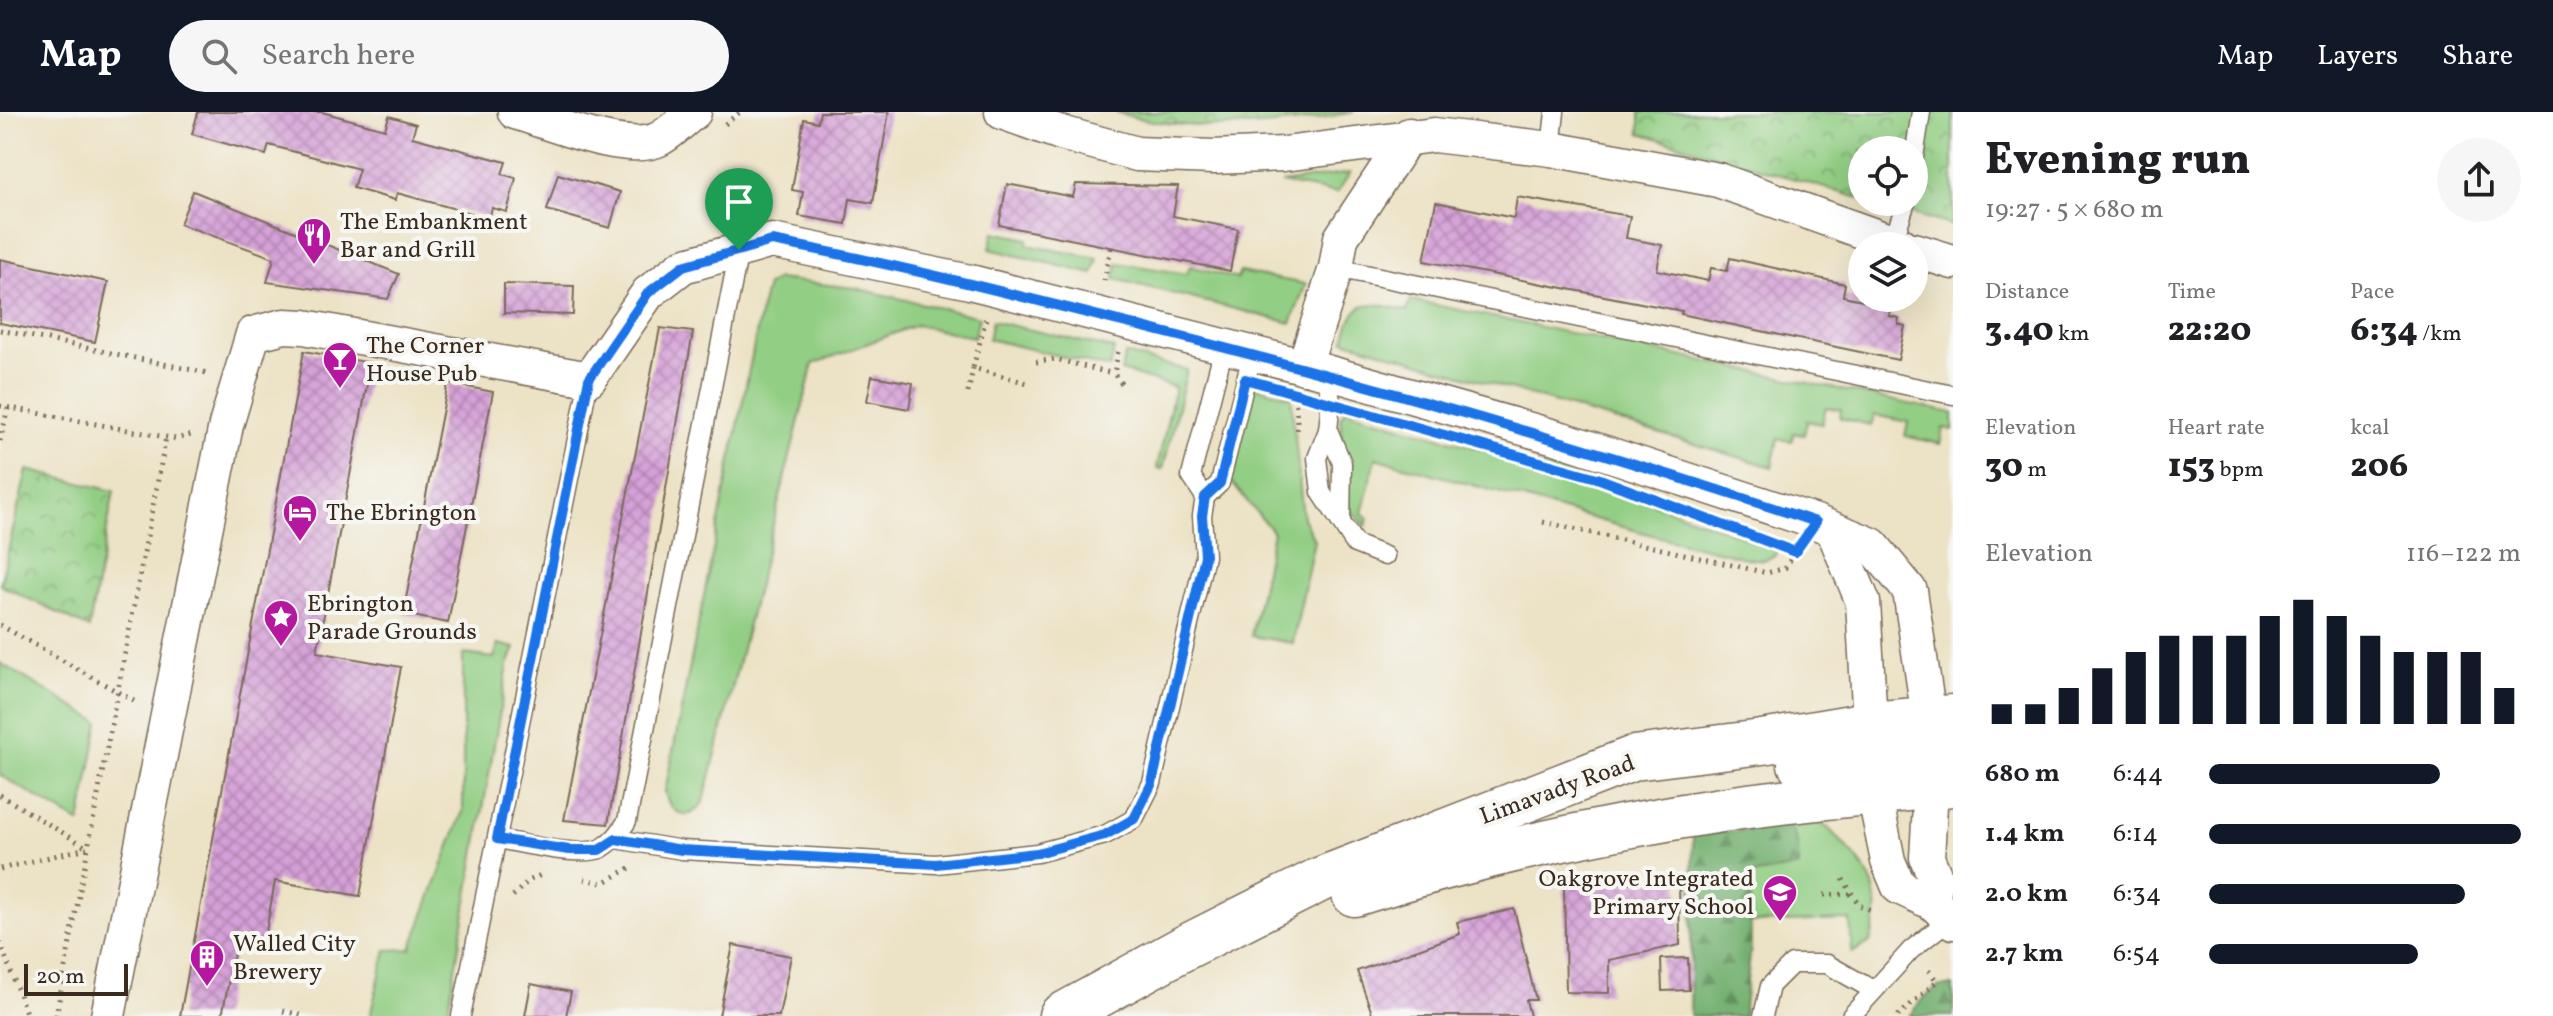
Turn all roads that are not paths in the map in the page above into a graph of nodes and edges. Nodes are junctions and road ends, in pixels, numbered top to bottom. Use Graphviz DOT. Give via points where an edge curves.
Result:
graph roads {
  1 [pos="515,112"];
  2 [pos="694,112"];
  3 [pos="1002,112"];
  4 [pos="1555,112"];
  5 [pos="1921,112"];
  6 [pos="1409,135"];
  7 [pos="1917,136"];
  8 [pos="1551,149"];
  9 [pos="1864,232"];
  10 [pos="739,250"];
  11 [pos="1928,254"];
  12 [pos="1953,262"];
  13 [pos="1336,268"];
  14 [pos="1229,355"];
  15 [pos="589,379"];
  16 [pos="1320,380"];
  17 [pos="1953,395"];
  18 [pos="1205,497"];
  19 [pos="1825,527"];
  20 [pos="1385,556"];
  21 [pos="1941,751"];
  22 [pos="1871,757"];
  23 [pos="497,839"];
  24 [pos="616,839"];
  25 [pos="1945,915"];
  26 [pos="1184,948"];
  27 [pos="1873,990"];
  28 [pos="108,1016"];
  29 [pos="461,1016"];
  30 [pos="1061,1016"];
  31 [pos="1763,1016"];
  32 [pos="1851,1016"];
  1 -- 2 [label="street" via="641,144 659,139"];
  3 -- 6 [label="street" via="1137,154 1284,154"];
  4 -- 8 [label="lane"];
  5 -- 7 [label="lane"];
  6 -- 8 [label="street"];
  6 -- 13 [label="street" via="1341,238"];
  8 -- 9 [label="street" via="1718,180"];
  10 -- 14 [label="street" via="772,241 874,260"];
  10 -- 15 [label="street" via="683,266 648,293"];
  10 -- 24 [label="lane" via="627,821"];
  11 -- 12 [label="street"];
  13 -- 16 [label="street"];
  13 -- 17 [label="lane"];
  14 -- 16 [label="street"];
  14 -- 18 [label="lane" via="1220,483"];
  14 -- 18 [label="lane" via="1191,476"];
  15 -- 23 [label="lane"];
  15 -- 28 [label="street" via="304,327 253,334 226,425"];
  16 -- 19 [label="street" via="1562,439"];
  16 -- 20 [label="lane" via="1328,430 1342,463 1341,522 1355,544"];
  18 -- 24 [label="lane" via="1205,556 1152,783 1134,819 1105,835 1037,853 936,864 682,850"];
  19 -- 21 [label="street" via="1872,545 1910,591"];
  19 -- 22 [label="street" via="1863,602"];
  21 -- 22 [label="highway, Limavady Road"];
  21 -- 22 [label="highway, Limavady Road"];
  21 -- 25 [label="street" via="1927,858"];
  22 -- 25 [label="street" via="1888,861 1899,887"];
  22 -- 26 [label="highway, Limavady Road" via="1652,821 1513,850 1375,887"];
  22 -- 26 [label="highway, Limavady Road" via="1762,742 1634,758 1319,880"];
  23 -- 24 [label="lane" via="569,850 599,850"];
  23 -- 29 [label="lane"];
  25 -- 27 [label="lane"];
  26 -- 30 [label="highway, Limavady Road"];
  27 -- 31 [label="lane" via="1827,964 1792,964 1770,986"];
  27 -- 32 [label="lane"];
}
